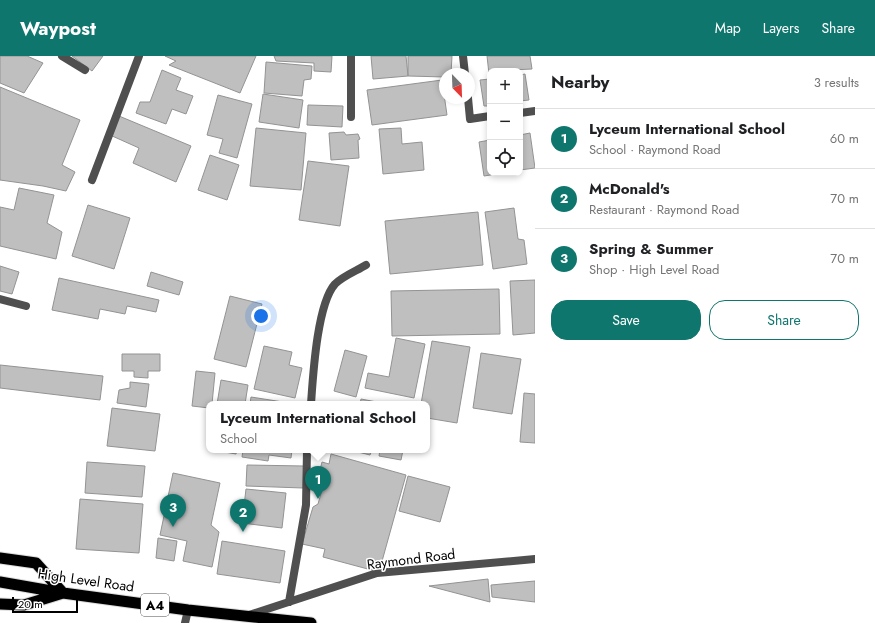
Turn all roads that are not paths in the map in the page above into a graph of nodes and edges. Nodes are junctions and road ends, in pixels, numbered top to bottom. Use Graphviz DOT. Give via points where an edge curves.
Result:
graph roads {
  1 [pos="62,56"];
  2 [pos="139,56"];
  3 [pos="351,56"];
  4 [pos="463,56"];
  5 [pos="464,68"];
  6 [pos="85,70"];
  7 [pos="469,104"];
  8 [pos="535,111"];
  9 [pos="523,113"];
  10 [pos="487,116"];
  11 [pos="351,117"];
  12 [pos="92,180"];
  13 [pos="366,265"];
  14 [pos="0,299"];
  15 [pos="26,306"];
  16 [pos="311,401"];
  17 [pos="307,453"];
  18 [pos="0,558"];
  19 [pos="535,559"];
  20 [pos="0,582"];
  21 [pos="63,593"];
  22 [pos="289,602"];
  23 [pos="0,604"];
  24 [pos="188,610"];
  25 [pos="249,615"];
  26 [pos="185,623"];
  27 [pos="312,623"];
  1 -- 6 [label="street"];
  2 -- 12 [label="street"];
  3 -- 11 [label="street"];
  4 -- 5 [label="street"];
  7 -- 10 [label="street" via="470,119"];
  8 -- 9 [label="street"];
  13 -- 16 [label="street" via="336,283 330,290 317,342"];
  14 -- 15 [label="street"];
  17 -- 22 [label="street" via="306,505"];
  18 -- 21 [label="highway" via="36,563"];
  19 -- 22 [label="street, Raymond Road" via="377,574"];
  20 -- 21 [label="highway, High Level Road / A4"];
  21 -- 23 [label="highway, A4" via="24,605"];
  21 -- 24 [label="highway, High Level Road / A4"];
  22 -- 25 [label="street, Raymond Road"];
  24 -- 25 [label="highway, High Level Road / A4"];
  24 -- 26 [label="street"];
  25 -- 27 [label="highway, High Level Road / A4"];
}
